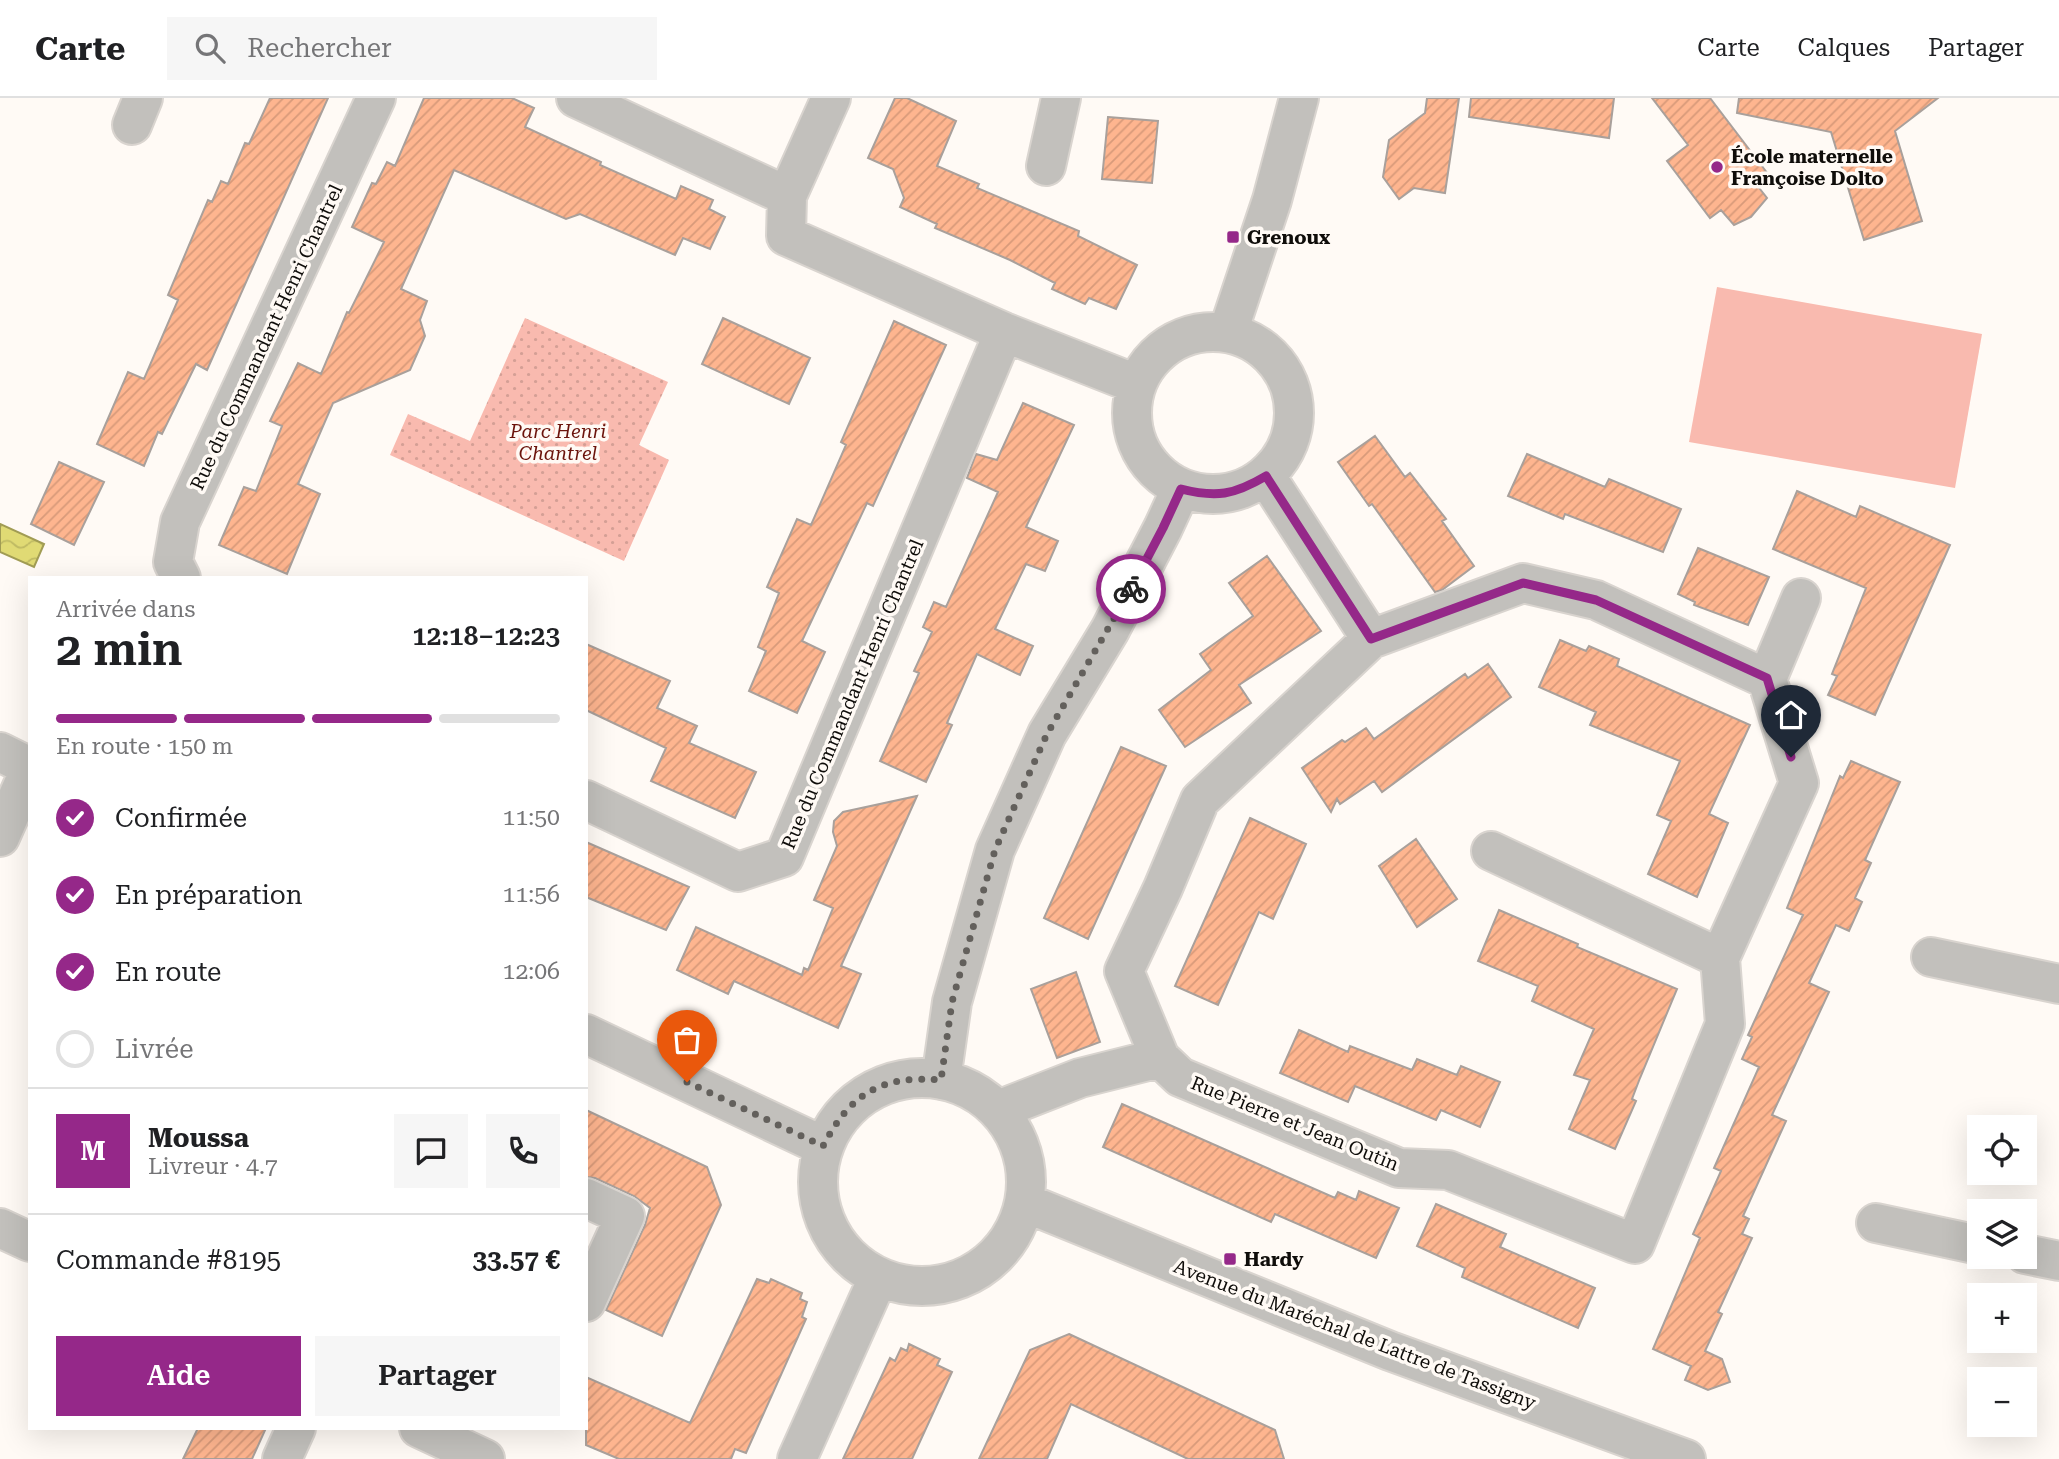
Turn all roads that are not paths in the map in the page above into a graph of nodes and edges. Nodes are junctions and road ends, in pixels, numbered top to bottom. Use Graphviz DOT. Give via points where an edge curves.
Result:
graph roads {
  1 [pos="376,98"];
  2 [pos="576,98"];
  3 [pos="831,98"];
  4 [pos="1061,98"];
  5 [pos="1299,98"];
  6 [pos="1046,166"];
  7 [pos="786,196"];
  8 [pos="1004,332"];
  9 [pos="1228,332"];
  10 [pos="1136,384"];
  11 [pos="1266,476"];
  12 [pos="1181,489"];
  13 [pos="180,576"];
  14 [pos="1801,598"];
  15 [pos="1371,639"];
  16 [pos="1767,678"];
  17 [pos="0,752"];
  18 [pos="28,767"];
  19 [pos="28,773"];
  20 [pos="588,801"];
  21 [pos="0,837"];
  22 [pos="1491,851"];
  23 [pos="1931,957"];
  24 [pos="1720,958"];
  25 [pos="2059,984"];
  26 [pos="588,1035"];
  27 [pos="1160,1058"];
  28 [pos="941,1080"];
  29 [pos="998,1110"];
  30 [pos="823,1146"];
  31 [pos="588,1199"];
  32 [pos="1026,1203"];
  33 [pos="1876,1223"];
  34 [pos="0,1228"];
  35 [pos="28,1241"];
  36 [pos="1967,1242"];
  37 [pos="2037,1256"];
  38 [pos="2059,1261"];
  39 [pos="878,1278"];
  40 [pos="588,1298"];
  41 [pos="295,1430"];
  42 [pos="423,1430"];
  43 [pos="282,1459"];
  44 [pos="485,1459"];
  45 [pos="797,1459"];
  46 [pos="1686,1459"];
  1 -- 13 [label="street, Rue du Commandant Henri Chantrel" via="180,522 173,562"];
  2 -- 7 [label="street"];
  3 -- 7 [label="street"];
  4 -- 6 [label="street"];
  5 -- 9 [label="street" via="1272,200"];
  7 -- 8 [label="street" via="786,236"];
  8 -- 10 [label="street"];
  8 -- 20 [label="street, Rue du Commandant Henri Chantrel" via="784,857 738,872"];
  9 -- 10 [label="street" via="1199,332 1172,342 1150,359"];
  9 -- 11 [label="street" via="1252,341 1273,358 1287,380 1294,405 1293,432 1283,455"];
  10 -- 12 [label="street" via="1131,408 1133,434 1143,457 1159,476"];
  11 -- 12 [label="street" via="1225,494"];
  11 -- 15 [label="street"];
  12 -- 28 [label="street" via="1110,629 1047,734 995,850 952,1002"];
  14 -- 16 [label="street"];
  15 -- 16 [label="street, Rue Pierre et Jean Outin" via="1523,583 1596,600"];
  15 -- 27 [label="street, Rue Pierre et Jean Outin" via="1200,800 1124,971"];
  16 -- 24 [label="street, Rue Pierre et Jean Outin" via="1799,783"];
  17 -- 18 [label="street"];
  19 -- 21 [label="street"];
  22 -- 24 [label="street"];
  23 -- 25 [label="street"];
  24 -- 27 [label="street, Rue Pierre et Jean Outin" via="1726,1024 1635,1244 1448,1170 1399,1168 1180,1077"];
  26 -- 30 [label="street"];
  27 -- 29 [label="street" via="1080,1078"];
  28 -- 29 [label="street" via="972,1090"];
  28 -- 30 [label="street" via="912,1078 866,1094 837,1120"];
  29 -- 32 [label="street" via="1024,1157"];
  30 -- 39 [label="street" via="817,1176 819,1208 832,1236 852,1261"];
  31 -- 40 [label="street" via="625,1216"];
  32 -- 39 [label="street" via="1007,1244 981,1269 948,1284 912,1287"];
  32 -- 46 [label="street, Avenue du Maréchal de Lattre de Tassigny" via="1390,1350"];
  33 -- 36 [label="street"];
  34 -- 35 [label="street"];
  37 -- 38 [label="street"];
  39 -- 45 [label="street"];
  41 -- 43 [label="street"];
  42 -- 44 [label="street"];
}
